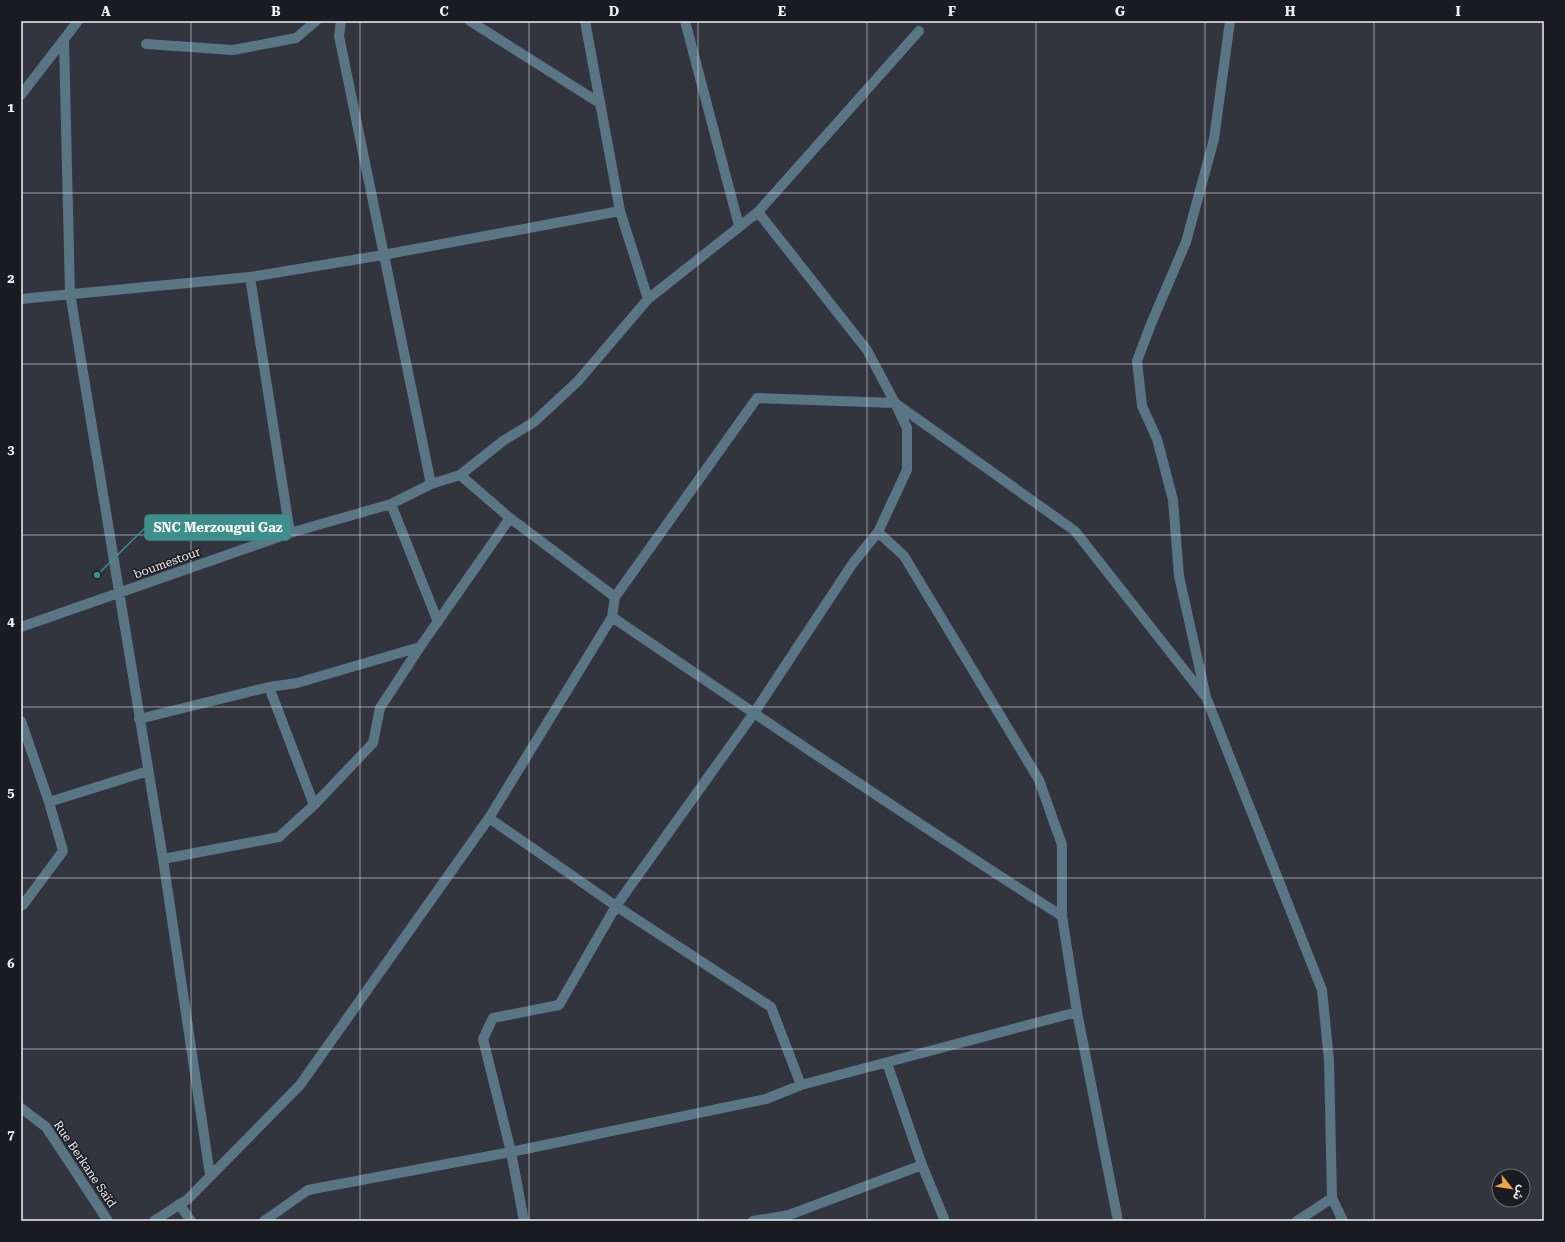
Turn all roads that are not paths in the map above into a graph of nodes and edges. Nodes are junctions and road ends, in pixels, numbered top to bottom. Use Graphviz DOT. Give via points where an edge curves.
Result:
graph roads {
  1 [pos="78,21"];
  2 [pos="316,21"];
  3 [pos="341,21"];
  4 [pos="470,21"];
  5 [pos="585,21"];
  6 [pos="685,21"];
  7 [pos="1230,21"];
  8 [pos="919,31"];
  9 [pos="64,41"];
  10 [pos="146,44"];
  11 [pos="21,95"];
  12 [pos="598,102"];
  13 [pos="620,211"];
  14 [pos="758,212"];
  15 [pos="739,226"];
  16 [pos="383,255"];
  17 [pos="250,277"];
  18 [pos="70,293"];
  19 [pos="21,298"];
  20 [pos="648,299"];
  21 [pos="895,403"];
  22 [pos="460,476"];
  23 [pos="431,484"];
  24 [pos="391,504"];
  25 [pos="510,518"];
  26 [pos="878,532"];
  27 [pos="290,533"];
  28 [pos="120,593"];
  29 [pos="615,597"];
  30 [pos="612,617"];
  31 [pos="438,622"];
  32 [pos="21,627"];
  33 [pos="420,646"];
  34 [pos="269,687"];
  35 [pos="1206,698"];
  36 [pos="754,713"];
  37 [pos="139,719"];
  38 [pos="21,721"];
  39 [pos="148,772"];
  40 [pos="49,802"];
  41 [pos="314,805"];
  42 [pos="489,818"];
  43 [pos="163,859"];
  44 [pos="22,906"];
  45 [pos="616,906"];
  46 [pos="1062,916"];
  47 [pos="1077,1012"];
  48 [pos="887,1063"];
  49 [pos="801,1085"];
  50 [pos="21,1108"];
  51 [pos="511,1152"];
  52 [pos="922,1165"];
  53 [pos="210,1175"];
  54 [pos="1332,1198"];
  55 [pos="179,1204"];
  56 [pos="108,1221"];
  57 [pos="154,1221"];
  58 [pos="191,1221"];
  59 [pos="264,1221"];
  60 [pos="524,1221"];
  61 [pos="753,1221"];
  62 [pos="945,1221"];
  63 [pos="1118,1221"];
  64 [pos="1297,1221"];
  65 [pos="1343,1221"];
  1 -- 9 [label="street"];
  2 -- 10 [label="street" via="296,38 233,50"];
  3 -- 16 [label="street" via="339,36"];
  4 -- 12 [label="street"];
  5 -- 12 [label="street"];
  6 -- 15 [label="street"];
  7 -- 35 [label="street" via="1212,147 1186,242 1137,361 1142,406 1158,439 1173,500 1179,576"];
  8 -- 14 [label="street"];
  9 -- 11 [label="street"];
  9 -- 18 [label="street"];
  12 -- 13 [label="street"];
  13 -- 16 [label="street"];
  13 -- 20 [label="street"];
  14 -- 15 [label="street"];
  14 -- 21 [label="street" via="867,350"];
  15 -- 20 [label="street"];
  16 -- 17 [label="street"];
  16 -- 23 [label="street"];
  17 -- 18 [label="street"];
  17 -- 27 [label="street"];
  18 -- 19 [label="street"];
  18 -- 28 [label="street"];
  20 -- 22 [label="street" via="578,381 534,422 503,441"];
  21 -- 26 [label="street" via="907,428 907,470"];
  21 -- 29 [label="street" via="757,398"];
  21 -- 35 [label="street" via="1076,531"];
  22 -- 23 [label="street, boumestour"];
  22 -- 25 [label="street"];
  23 -- 24 [label="street, boumestour"];
  24 -- 27 [label="street, boumestour"];
  24 -- 31 [label="street"];
  25 -- 29 [label="street"];
  25 -- 31 [label="street"];
  26 -- 36 [label="street" via="853,563"];
  26 -- 46 [label="street" via="904,556 1039,780 1062,845"];
  27 -- 28 [label="street, boumestour"];
  28 -- 32 [label="street, boumestour"];
  28 -- 37 [label="street"];
  29 -- 30 [label="street"];
  30 -- 36 [label="street"];
  30 -- 42 [label="street"];
  31 -- 33 [label="street"];
  33 -- 34 [label="street" via="297,683"];
  33 -- 41 [label="street" via="380,708 373,743"];
  34 -- 37 [label="street"];
  34 -- 41 [label="street"];
  35 -- 54 [label="street" via="1322,990 1329,1060"];
  36 -- 45 [label="street"];
  36 -- 46 [label="street" via="952,846"];
  37 -- 39 [label="street"];
  38 -- 40 [label="street"];
  39 -- 40 [label="street"];
  39 -- 43 [label="street"];
  40 -- 44 [label="street" via="63,851"];
  41 -- 43 [label="street" via="279,837"];
  42 -- 45 [label="street"];
  42 -- 53 [label="street" via="300,1085"];
  43 -- 53 [label="street"];
  45 -- 49 [label="street" via="771,1007"];
  45 -- 51 [label="street" via="559,1005 493,1018 483,1039"];
  46 -- 47 [label="street"];
  47 -- 48 [label="street"];
  47 -- 63 [label="street"];
  48 -- 49 [label="street"];
  48 -- 52 [label="street"];
  49 -- 51 [label="street" via="766,1099"];
  50 -- 56 [label="street, Rue Berkane Saïd" via="46,1127"];
  51 -- 59 [label="street" via="308,1190"];
  51 -- 60 [label="street"];
  52 -- 61 [label="street" via="789,1215"];
  52 -- 62 [label="street"];
  53 -- 55 [label="street" via="188,1199"];
  54 -- 64 [label="street"];
  54 -- 65 [label="street"];
  55 -- 57 [label="street"];
  55 -- 58 [label="street"];
}
